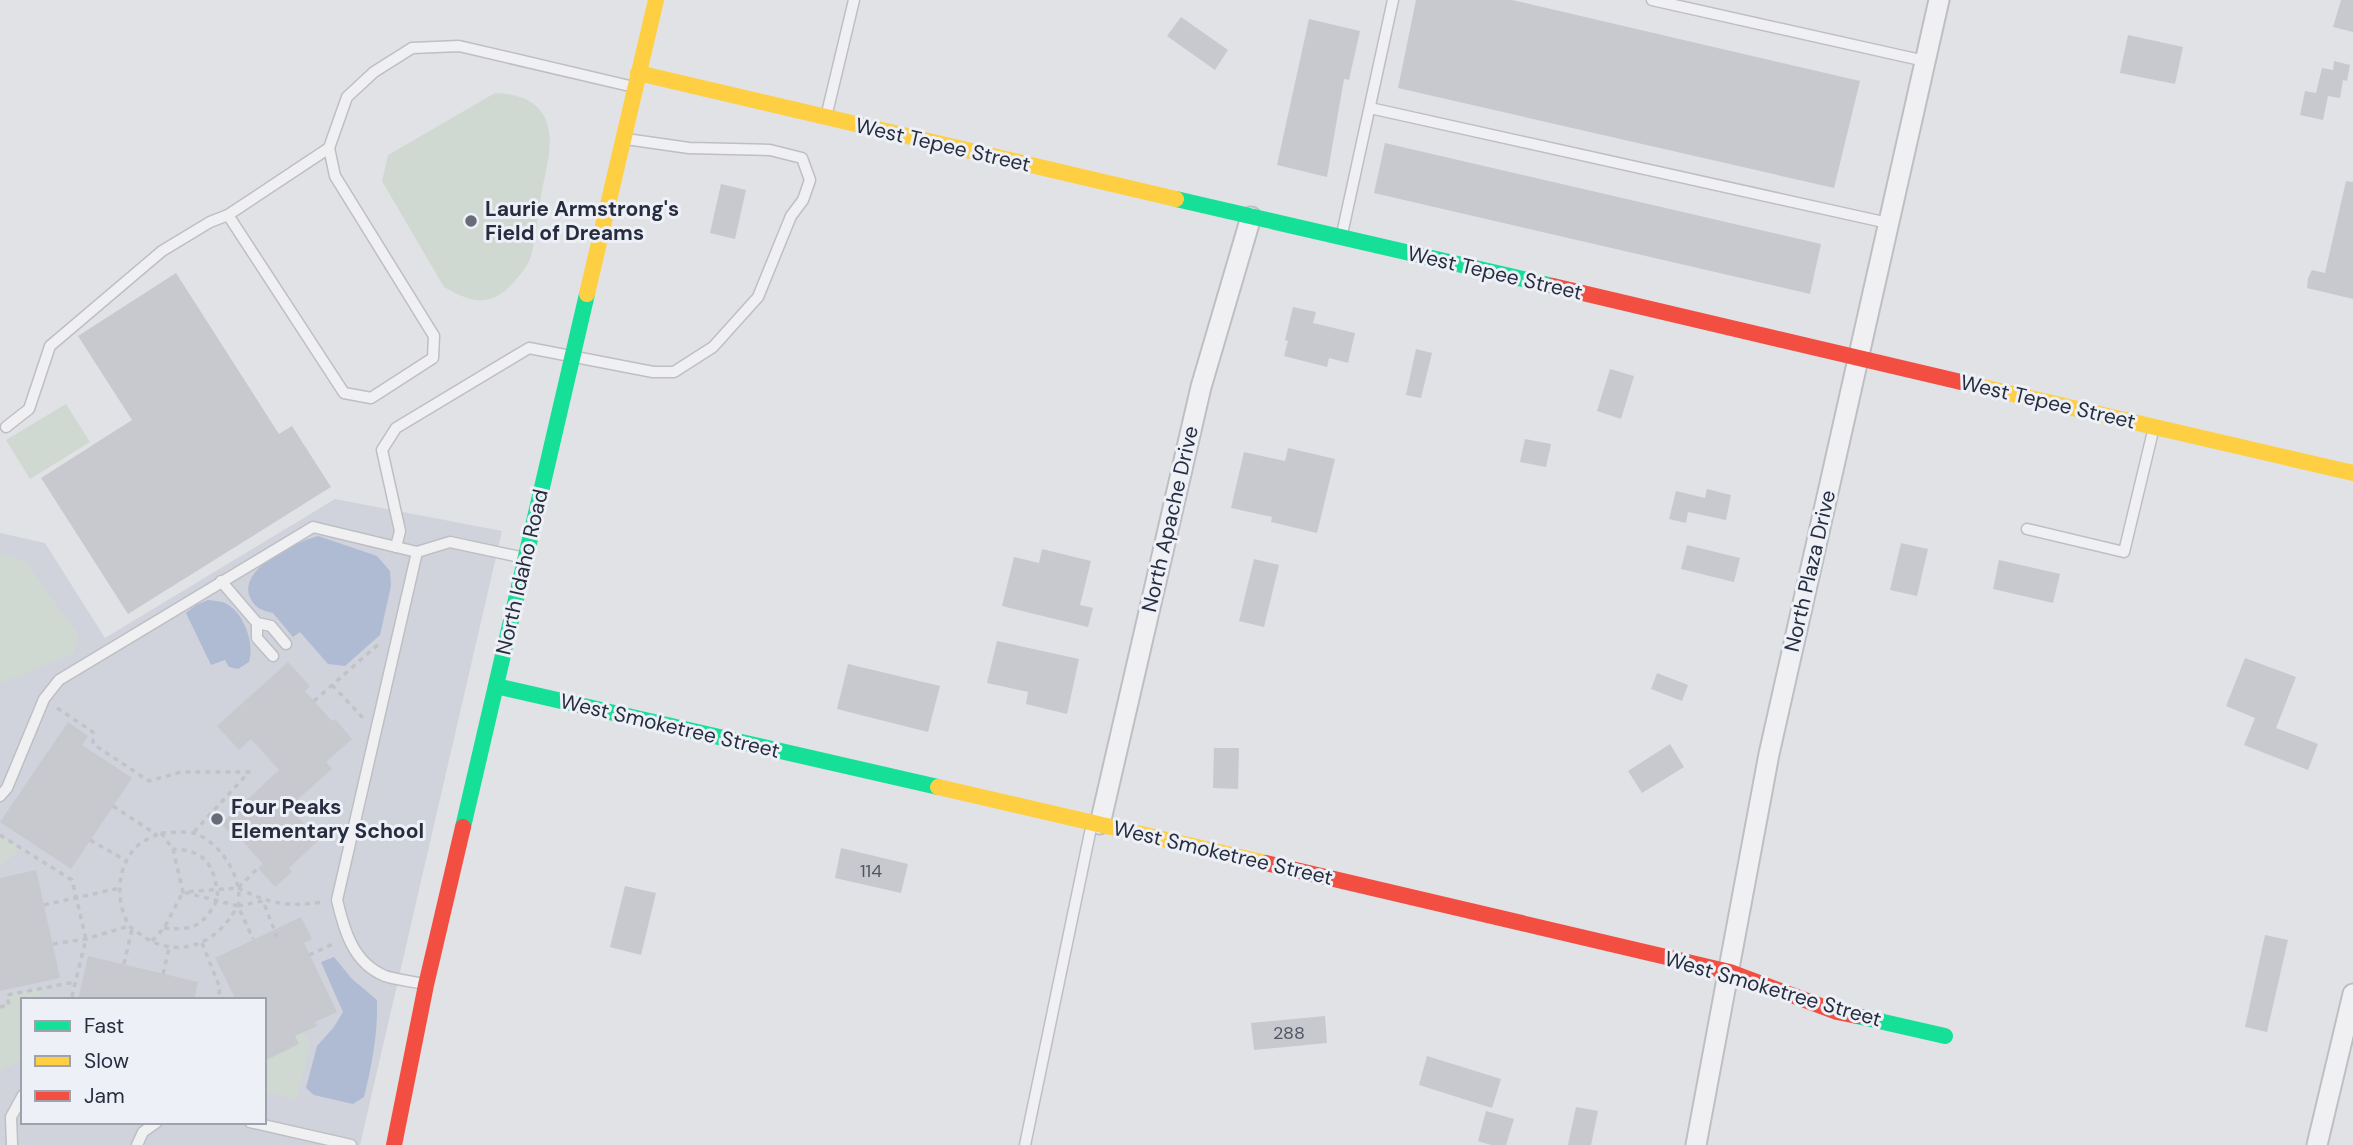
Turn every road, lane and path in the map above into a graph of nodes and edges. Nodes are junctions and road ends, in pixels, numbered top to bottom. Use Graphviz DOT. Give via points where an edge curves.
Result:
graph roads {
  1 [pos="656,0"];
  2 [pos="854,0"];
  3 [pos="1394,0"];
  4 [pos="1652,0"];
  5 [pos="1939,0"];
  6 [pos="1925,61"];
  7 [pos="636,80"];
  8 [pos="1370,108"];
  9 [pos="826,117"];
  10 [pos="623,138"];
  11 [pos="329,148"];
  12 [pos="228,215"];
  13 [pos="1251,217"];
  14 [pos="1888,223"];
  15 [pos="1341,238"];
  16 [pos="573,357"];
  17 [pos="1857,357"];
  18 [pos="6,427"];
  19 [pos="2154,427"];
  20 [pos="2353,473"];
  21 [pos="2027,529"];
  22 [pos="396,547"];
  23 [pos="417,552"];
  24 [pos="525,558"];
  25 [pos="221,581"];
  26 [pos="257,623"];
  27 [pos="400,625"];
  28 [pos="286,644"];
  29 [pos="273,656"];
  30 [pos="332,685"];
  31 [pos="496,686"];
  32 [pos="44,699"];
  33 [pos="314,701"];
  34 [pos="376,732"];
  35 [pos="0,796"];
  36 [pos="113,806"];
  37 [pos="1096,823"];
  38 [pos="193,833"];
  39 [pos="159,834"];
  40 [pos="0,835"];
  41 [pos="90,839"];
  42 [pos="173,849"];
  43 [pos="125,860"];
  44 [pos="258,868"];
  45 [pos="120,888"];
  46 [pos="237,888"];
  47 [pos="217,889"];
  48 [pos="183,892"];
  49 [pos="76,897"];
  50 [pos="218,899"];
  51 [pos="337,900"];
  52 [pos="263,901"];
  53 [pos="44,905"];
  54 [pos="238,906"];
  55 [pos="131,927"];
  56 [pos="164,928"];
  57 [pos="277,937"];
  58 [pos="346,937"];
  59 [pos="86,939"];
  60 [pos="253,939"];
  61 [pos="152,942"];
  62 [pos="202,943"];
  63 [pos="53,944"];
  64 [pos="169,948"];
  65 [pos="309,955"];
  66 [pos="124,964"];
  67 [pos="1730,972"];
  68 [pos="163,974"];
  69 [pos="75,981"];
  70 [pos="426,985"];
  71 [pos="2353,994"];
  72 [pos="71,998"];
  73 [pos="218,998"];
  74 [pos="0,1007"];
  75 [pos="1945,1035"];
  76 [pos="21,1099"];
  77 [pos="154,1124"];
  78 [pos="259,1124"];
  79 [pos="12,1145"];
  80 [pos="137,1145"];
  81 [pos="351,1145"];
  82 [pos="394,1145"];
  83 [pos="1025,1145"];
  84 [pos="1696,1145"];
  85 [pos="2317,1145"];
  1 -- 7 [label="street, North Idaho Road"];
  2 -- 9 [label="lane"];
  3 -- 8 [label="lane"];
  4 -- 6 [label="lane"];
  5 -- 6 [label="street, North Plaza Drive"];
  6 -- 14 [label="street, North Plaza Drive"];
  7 -- 9 [label="street, West Tepee Street"];
  7 -- 10 [label="street, North Idaho Road"];
  7 -- 11 [label="lane" via="459,46 412,48 374,72 347,97"];
  8 -- 14 [label="lane"];
  8 -- 15 [label="lane"];
  9 -- 13 [label="street, West Tepee Street"];
  10 -- 16 [label="street, North Idaho Road"];
  10 -- 16 [label="lane" via="689,148 770,150 802,158 810,180 758,297 713,347 674,372"];
  11 -- 12 [label="lane"];
  11 -- 12 [label="lane" via="335,176 434,336 433,358 371,398 344,393"];
  12 -- 18 [label="lane" via="162,251 50,346 29,409"];
  13 -- 15 [label="street, West Tepee Street"];
  13 -- 37 [label="street, North Apache Drive" via="1201,387"];
  14 -- 17 [label="street, North Plaza Drive"];
  15 -- 17 [label="street, West Tepee Street"];
  16 -- 22 [label="lane" via="529,348 396,428 382,450 400,531"];
  16 -- 24 [label="street, North Idaho Road"];
  17 -- 19 [label="street, West Tepee Street"];
  17 -- 67 [label="street, North Plaza Drive" via="1769,754"];
  19 -- 20 [label="street, West Tepee Street"];
  19 -- 21 [label="lane" via="2124,552"];
  22 -- 23 [label="lane"];
  22 -- 25 [label="lane" via="313,527"];
  23 -- 24 [label="lane" via="450,542"];
  23 -- 27 [label="lane"];
  24 -- 31 [label="street, North Idaho Road"];
  25 -- 26 [label="lane"];
  25 -- 32 [label="lane" via="59,680"];
  26 -- 28 [label="lane" via="271,626"];
  26 -- 29 [label="lane" via="257,638"];
  27 -- 30 [label="path"];
  27 -- 34 [label="lane"];
  30 -- 33 [label="path"];
  30 -- 34 [label="path"];
  31 -- 37 [label="street, West Smoketree Street"];
  31 -- 70 [label="street, North Idaho Road"];
  32 -- 35 [label="lane"];
  32 -- 38 [label="path" via="93,732 93,744 149,781 181,772 249,772"];
  34 -- 51 [label="lane"];
  36 -- 39 [label="path"];
  37 -- 67 [label="street, West Smoketree Street"];
  37 -- 83 [label="lane"];
  38 -- 39 [label="path"];
  38 -- 46 [label="path" via="230,863"];
  39 -- 42 [label="path"];
  39 -- 43 [label="path" via="140,843"];
  40 -- 49 [label="path" via="72,880"];
  41 -- 43 [label="path"];
  42 -- 47 [label="path" via="190,849 205,859"];
  42 -- 48 [label="path"];
  43 -- 45 [label="path"];
  44 -- 46 [label="path"];
  45 -- 49 [label="path"];
  45 -- 55 [label="path" via="121,907"];
  46 -- 47 [label="path"];
  46 -- 52 [label="path"];
  46 -- 54 [label="path"];
  47 -- 48 [label="path"];
  47 -- 50 [label="path"];
  48 -- 50 [label="path"];
  48 -- 56 [label="path"];
  49 -- 53 [label="path"];
  49 -- 59 [label="path"];
  50 -- 54 [label="path"];
  50 -- 56 [label="path" via="197,926"];
  51 -- 52 [label="path" via="301,905"];
  51 -- 58 [label="lane"];
  52 -- 54 [label="path"];
  52 -- 57 [label="path"];
  54 -- 60 [label="path"];
  54 -- 62 [label="path" via="222,929"];
  55 -- 59 [label="path"];
  55 -- 61 [label="path"];
  55 -- 66 [label="path"];
  56 -- 61 [label="path"];
  58 -- 65 [label="path"];
  58 -- 70 [label="lane" via="363,960 384,975"];
  59 -- 63 [label="path"];
  59 -- 69 [label="path"];
  61 -- 64 [label="path"];
  62 -- 64 [label="path"];
  62 -- 73 [label="path" via="220,988"];
  64 -- 68 [label="path"];
  67 -- 75 [label="street, West Smoketree Street" via="1838,1013"];
  67 -- 84 [label="street, North Plaza Drive"];
  69 -- 72 [label="path"];
  69 -- 74 [label="path" via="7,995 9,1005"];
  70 -- 82 [label="street, North Idaho Road"];
  71 -- 85 [label="street"];
  76 -- 79 [label="lane" via="11,1117"];
  77 -- 80 [label="lane" via="143,1132"];
  78 -- 81 [label="lane"];
}
